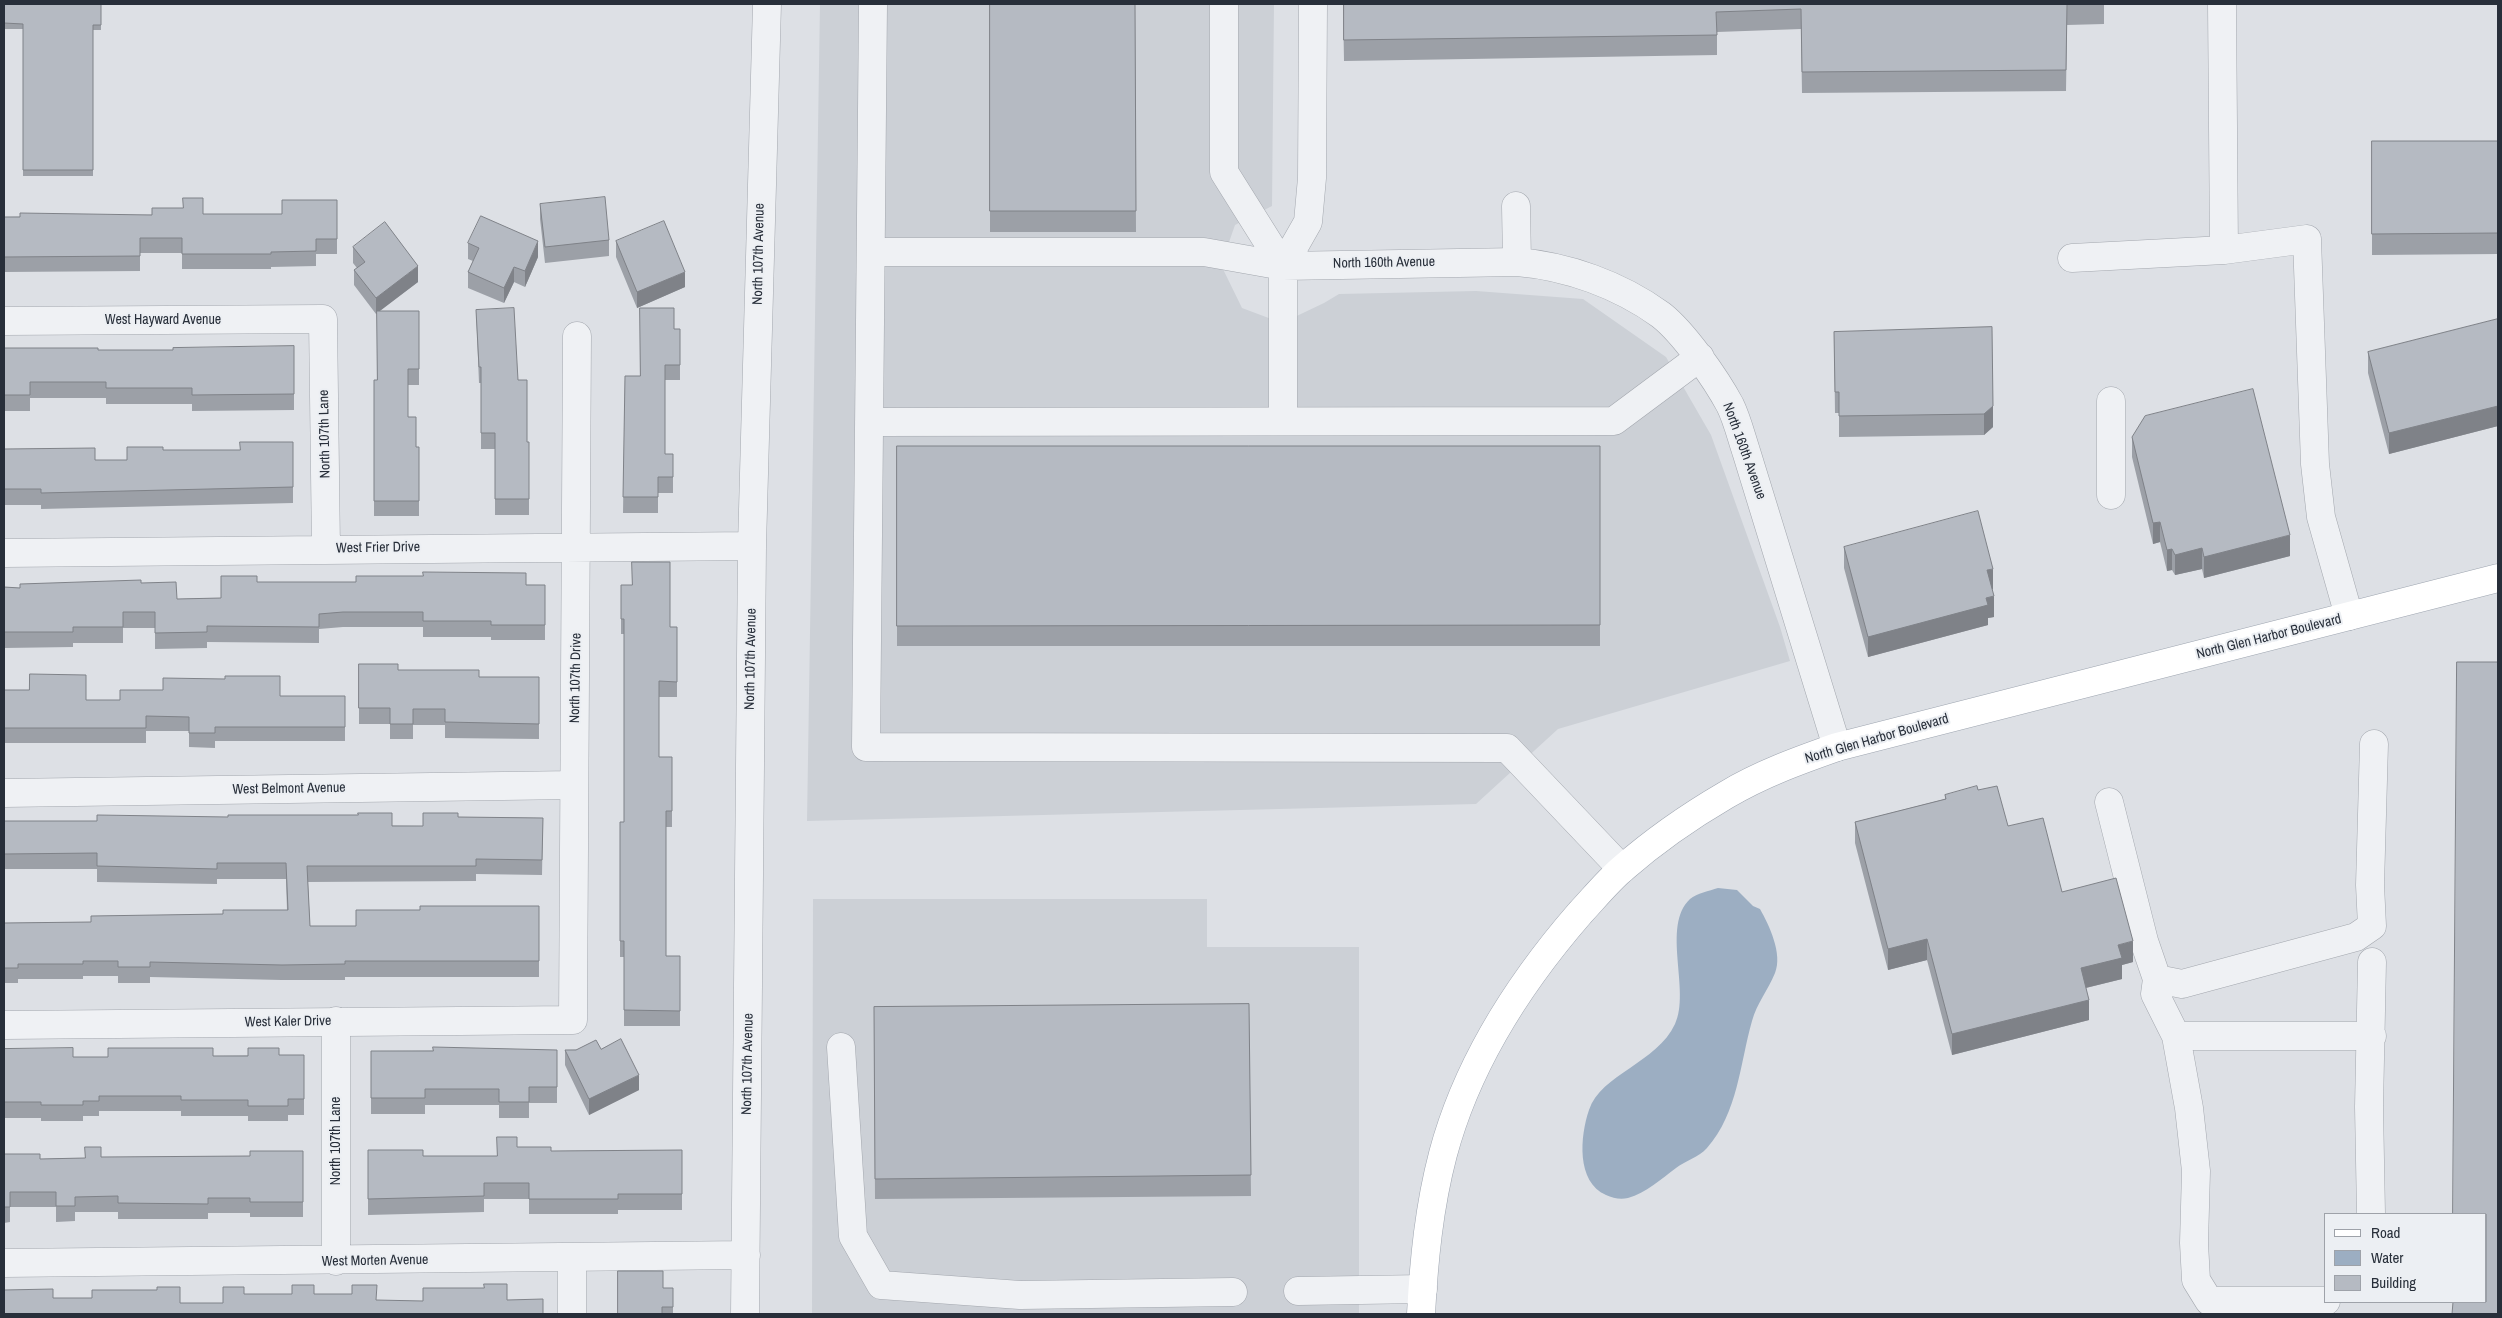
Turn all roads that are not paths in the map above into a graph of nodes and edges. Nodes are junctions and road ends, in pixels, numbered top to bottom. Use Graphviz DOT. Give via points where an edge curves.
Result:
graph roads {
  1 [pos="767,4"];
  2 [pos="873,4"];
  3 [pos="1224,4"];
  4 [pos="1313,4"];
  5 [pos="2222,4"];
  6 [pos="1516,206"];
  7 [pos="2224,250"];
  8 [pos="871,252"];
  9 [pos="2072,258"];
  10 [pos="1517,262"];
  11 [pos="1283,266"];
  12 [pos="323,319"];
  13 [pos="4,321"];
  14 [pos="577,336"];
  15 [pos="1700,357"];
  16 [pos="2111,401"];
  17 [pos="1283,421"];
  18 [pos="869,422"];
  19 [pos="2111,495"];
  20 [pos="577,546"];
  21 [pos="752,546"];
  22 [pos="326,549"];
  23 [pos="4,553"];
  24 [pos="2498,578"];
  25 [pos="2349,616"];
  26 [pos="2374,744"];
  27 [pos="1837,747"];
  28 [pos="574,785"];
  29 [pos="4,793"];
  30 [pos="2109,802"];
  31 [pos="1622,869"];
  32 [pos="2372,962"];
  33 [pos="2157,979"];
  34 [pos="573,1020"];
  35 [pos="336,1021"];
  36 [pos="4,1025"];
  37 [pos="2176,1036"];
  38 [pos="2372,1036"];
  39 [pos="841,1047"];
  40 [pos="2371,1213"];
  41 [pos="746,1256"];
  42 [pos="572,1258"];
  43 [pos="336,1261"];
  44 [pos="4,1263"];
  45 [pos="1298,1291"];
  46 [pos="1233,1292"];
  47 [pos="2324,1301"];
  48 [pos="1422,1302"];
  49 [pos="572,1314"];
  50 [pos="745,1314"];
  1 -- 21 [label="street, North 107th Avenue"];
  2 -- 8 [label="street"];
  3 -- 11 [label="street" via="1224,172"];
  4 -- 11 [label="street" via="1312,178 1308,222"];
  5 -- 7 [label="street"];
  6 -- 10 [label="street"];
  7 -- 9 [label="street"];
  7 -- 25 [label="street" via="2307,240 2315,464 2321,516"];
  8 -- 11 [label="street, North 160th Avenue" via="1204,252"];
  8 -- 18 [label="street"];
  10 -- 11 [label="street, North 160th Avenue"];
  10 -- 15 [label="street, North 160th Avenue" via="1544,264 1605,283 1662,316"];
  11 -- 17 [label="street"];
  12 -- 13 [label="street, West Hayward Avenue"];
  12 -- 22 [label="street, North 107th Lane"];
  14 -- 20 [label="street, North 107th Drive"];
  15 -- 17 [label="street" via="1614,421"];
  15 -- 27 [label="street, North 160th Avenue" via="1730,406 1743,442"];
  16 -- 19 [label="street"];
  17 -- 18 [label="street"];
  18 -- 31 [label="street" via="866,747 1507,748"];
  20 -- 21 [label="street, West Frier Drive"];
  20 -- 22 [label="street, West Frier Drive"];
  20 -- 28 [label="street, North 107th Drive"];
  21 -- 41 [label="street, North 107th Avenue"];
  22 -- 23 [label="street, West Frier Drive"];
  24 -- 25 [label="main road, North Glen Harbor Boulevard"];
  25 -- 27 [label="main road, North Glen Harbor Boulevard"];
  26 -- 33 [label="street" via="2372,926 2356,937 2182,984"];
  27 -- 31 [label="main road, North Glen Harbor Boulevard" via="1768,774 1728,794 1684,822"];
  28 -- 29 [label="street, West Belmont Avenue"];
  28 -- 34 [label="street, North 107th Drive"];
  30 -- 33 [label="street" via="2144,941"];
  31 -- 48 [label="main road, North Glen Harbor Boulevard" via="1560,936 1518,992 1462,1097 1431,1206"];
  32 -- 38 [label="street"];
  33 -- 37 [label="street" via="2155,994"];
  34 -- 35 [label="street, West Kaler Drive"];
  35 -- 36 [label="street, West Kaler Drive"];
  35 -- 43 [label="street, North 107th Lane"];
  37 -- 38 [label="street"];
  37 -- 47 [label="street" via="2196,1171 2196,1280 2209,1301"];
  38 -- 40 [label="street" via="2369,1107"];
  39 -- 46 [label="street" via="853,1236 881,1285 1020,1295"];
  41 -- 42 [label="street, West Morten Avenue"];
  41 -- 50 [label="street, North 107th Avenue"];
  42 -- 43 [label="street, West Morten Avenue"];
  42 -- 49 [label="street"];
  43 -- 44 [label="street, West Morten Avenue"];
  45 -- 48 [label="street"];
}
